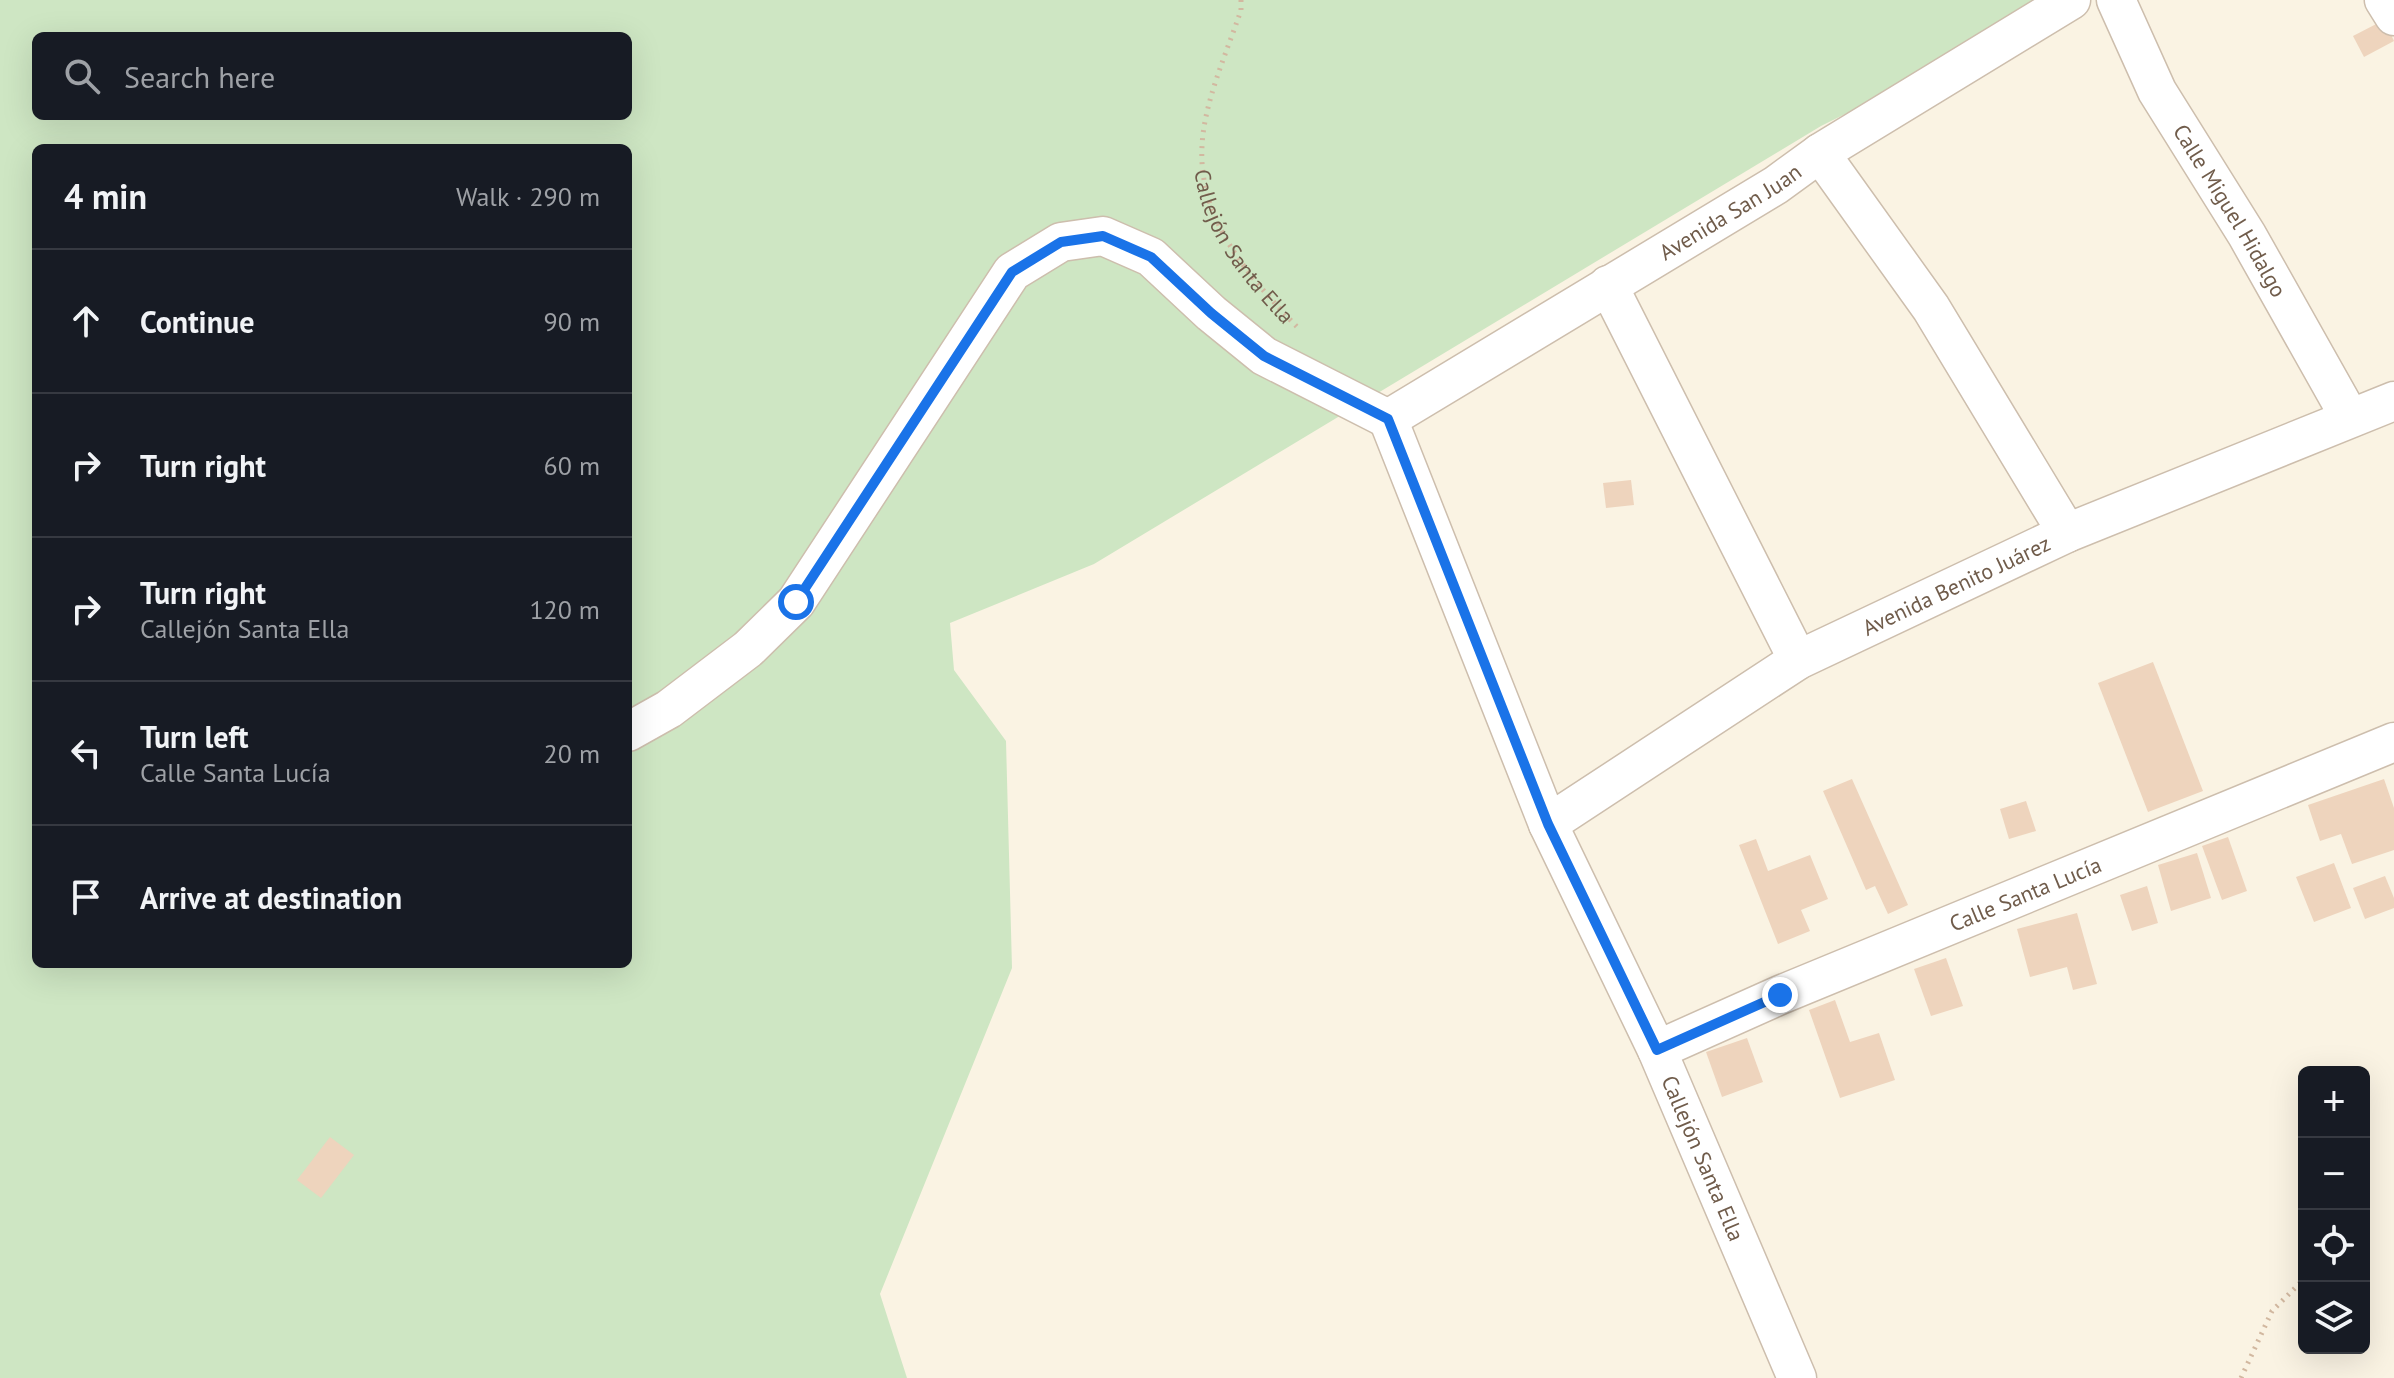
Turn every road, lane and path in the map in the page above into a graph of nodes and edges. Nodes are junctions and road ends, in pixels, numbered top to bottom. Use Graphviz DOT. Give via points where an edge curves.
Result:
graph roads {
  1 [pos="1241,0"];
  2 [pos="2071,0"];
  3 [pos="2116,0"];
  4 [pos="2384,0"];
  5 [pos="2394,16"];
  6 [pos="1820,153"];
  7 [pos="1608,285"];
  8 [pos="1302,332"];
  9 [pos="2394,401"];
  10 [pos="2350,418"];
  11 [pos="1388,419"];
  12 [pos="2067,533"];
  13 [pos="1798,660"];
  14 [pos="632,730"];
  15 [pos="2394,742"];
  16 [pos="1548,824"];
  17 [pos="1657,1050"];
  18 [pos="2301,1282"];
  19 [pos="1797,1378"];
  20 [pos="2241,1378"];
  1 -- 8 [label="path, Callejón Santa Ella" via="1202,146 1207,200 1253,279"];
  2 -- 6 [label="street, Avenida San Juan"];
  3 -- 10 [label="street, Calle Miguel Hidalgo" via="2157,91 2247,235"];
  4 -- 5 [label="street"];
  6 -- 7 [label="street, Avenida San Juan"];
  6 -- 12 [label="street" via="1931,308"];
  7 -- 11 [label="street, Avenida San Juan"];
  7 -- 13 [label="street"];
  9 -- 10 [label="street, Avenida Benito Juárez"];
  10 -- 12 [label="street, Avenida Benito Juárez"];
  11 -- 14 [label="street" via="1264,356 1151,257 1103,236 1061,242 1012,272 796,602 748,649 669,709"];
  11 -- 16 [label="street, Callejón Santa Ella"];
  12 -- 13 [label="street, Avenida Benito Juárez"];
  13 -- 16 [label="street, Avenida Benito Juárez"];
  15 -- 17 [label="street, Calle Santa Lucía"];
  16 -- 17 [label="street, Callejón Santa Ella"];
  17 -- 19 [label="street, Callejón Santa Ella"];
  18 -- 20 [label="path" via="2272,1311"];
}
